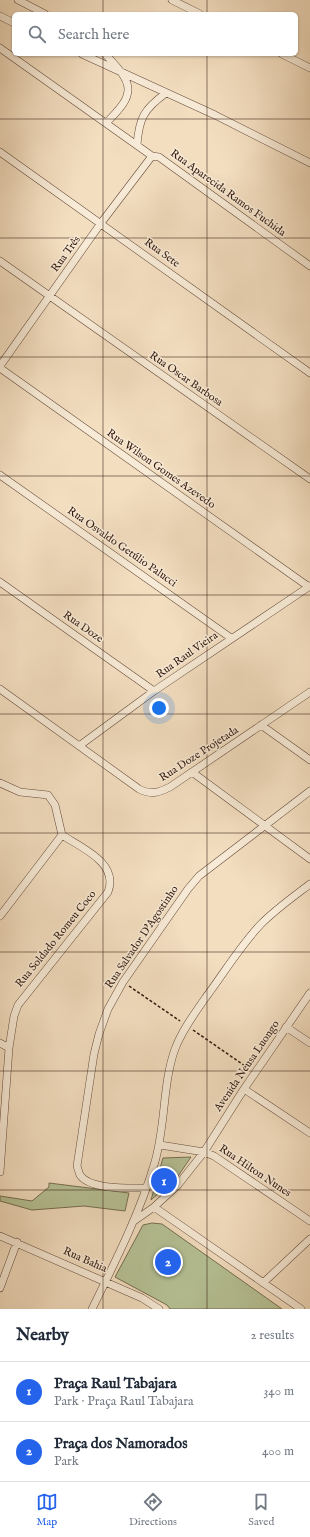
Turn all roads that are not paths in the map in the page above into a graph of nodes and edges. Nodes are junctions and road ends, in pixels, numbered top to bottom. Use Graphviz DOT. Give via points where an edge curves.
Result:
graph roads {
  1 [pos="18,0"];
  2 [pos="172,0"];
  3 [pos="41,12"];
  4 [pos="196,12"];
  5 [pos="0,16"];
  6 [pos="12,23"];
  7 [pos="0,48"];
  8 [pos="86,56"];
  9 [pos="107,56"];
  10 [pos="286,56"];
  11 [pos="310,68"];
  12 [pos="122,72"];
  13 [pos="166,93"];
  14 [pos="106,123"];
  15 [pos="137,145"];
  16 [pos="0,152"];
  17 [pos="152,156"];
  18 [pos="310,163"];
  19 [pos="101,223"];
  20 [pos="0,261"];
  21 [pos="310,266"];
  22 [pos="49,296"];
  23 [pos="0,367"];
  24 [pos="310,373"];
  25 [pos="0,475"];
  26 [pos="310,480"];
  27 [pos="0,582"];
  28 [pos="309,587"];
  29 [pos="231,638"];
  30 [pos="0,689"];
  31 [pos="154,691"];
  32 [pos="310,692"];
  33 [pos="261,725"];
  34 [pos="79,746"];
  35 [pos="310,760"];
  36 [pos="192,772"];
  37 [pos="0,783"];
  38 [pos="310,791"];
  39 [pos="266,826"];
  40 [pos="62,835"];
  41 [pos="310,859"];
  42 [pos="310,884"];
  43 [pos="0,916"];
  44 [pos="310,993"];
  45 [pos="286,1027"];
  46 [pos="0,1043"];
  47 [pos="310,1043"];
  48 [pos="9,1048"];
  49 [pos="244,1089"];
  50 [pos="310,1133"];
  51 [pos="1,1144"];
  52 [pos="160,1145"];
  53 [pos="204,1152"];
  54 [pos="0,1172"];
  55 [pos="146,1188"];
  56 [pos="154,1207"];
  57 [pos="134,1221"];
  58 [pos="310,1221"];
  59 [pos="0,1236"];
  60 [pos="310,1239"];
  61 [pos="17,1242"];
  62 [pos="105,1282"];
  63 [pos="263,1283"];
  64 [pos="0,1288"];
  65 [pos="92,1309"];
  66 [pos="159,1309"];
  67 [pos="301,1309"];
  1 -- 3 [label="street"];
  2 -- 4 [label="street"];
  5 -- 6 [label="street"];
  7 -- 14 [label="street, Rua Aparecida Ramos Fuchida"];
  8 -- 12 [label="street"];
  9 -- 12 [label="street"];
  10 -- 11 [label="street"];
  12 -- 13 [label="street"];
  12 -- 14 [label="street" via="127,83 128,96 123,106"];
  13 -- 15 [label="street" via="149,106 138,127"];
  13 -- 18 [label="street"];
  14 -- 15 [label="street, Rua Aparecida Ramos Fuchida"];
  15 -- 17 [label="street, Rua Aparecida Ramos Fuchida"];
  16 -- 19 [label="street, Rua Sete"];
  17 -- 19 [label="street, Rua Três"];
  17 -- 21 [label="street, Rua Aparecida Ramos Fuchida" via="159,157"];
  19 -- 22 [label="street, Rua Três"];
  19 -- 24 [label="street, Rua Sete"];
  20 -- 22 [label="street, Rua Oscar Barbosa"];
  22 -- 23 [label="street, Rua Três"];
  22 -- 26 [label="street, Rua Oscar Barbosa"];
  23 -- 28 [label="street, Rua Wilson Gomes Azevedo"];
  25 -- 29 [label="street, Rua Osvaldo Getúlio Palucci"];
  27 -- 31 [label="street, Rua Doze"];
  28 -- 29 [label="street, Rua Raul Vieira"];
  29 -- 31 [label="street, Rua Raul Vieira"];
  30 -- 34 [label="street, Rua Doze Projetada"];
  31 -- 34 [label="street, Rua Raul Vieira"];
  32 -- 33 [label="street, Rua Doze Projetada"];
  33 -- 35 [label="street"];
  33 -- 36 [label="street, Rua Doze Projetada"];
  34 -- 36 [label="street, Rua Doze Projetada" via="146,793 161,792"];
  36 -- 39 [label="street"];
  37 -- 40 [label="street" via="20,792 48,795 55,805"];
  38 -- 39 [label="street, Rua Salvador D'Agostinho"];
  39 -- 41 [label="street"];
  39 -- 55 [label="street, Rua Salvador D'Agostinho" via="211,865 188,889 122,982 99,1034 77,1166 80,1175 97,1185"];
  40 -- 43 [label="street"];
  40 -- 48 [label="street, Rua Soldado Romeu Coco" via="100,860 107,868 111,885 18,1005"];
  42 -- 52 [label="street" via="260,924 186,1026 175,1048 170,1070"];
  44 -- 45 [label="street, Avenida Neusa Luongo"];
  45 -- 47 [label="street"];
  45 -- 49 [label="street, Avenida Neusa Luongo"];
  46 -- 48 [label="street"];
  48 -- 51 [label="street, Rua Soldado Romeu Coco"];
  49 -- 50 [label="street"];
  49 -- 53 [label="street, Avenida Neusa Luongo"];
  51 -- 54 [label="street, Rua Soldado Romeu Coco"];
  52 -- 53 [label="street, Rua Hilton Nunes"];
  52 -- 55 [label="street"];
  53 -- 56 [label="street, Avenida Neusa Luongo" via="177,1186"];
  53 -- 58 [label="street, Rua Hilton Nunes" via="214,1156"];
  55 -- 57 [label="street"];
  56 -- 57 [label="street, Avenida Neusa Luongo"];
  56 -- 63 [label="street"];
  57 -- 62 [label="street"];
  59 -- 61 [label="street, Rua Bahia"];
  60 -- 63 [label="street"];
  61 -- 62 [label="street, Rua Bahia"];
  61 -- 64 [label="street"];
  62 -- 65 [label="street"];
  62 -- 66 [label="street, Rua Bahia" via="142,1298"];
  63 -- 67 [label="street"];
}
